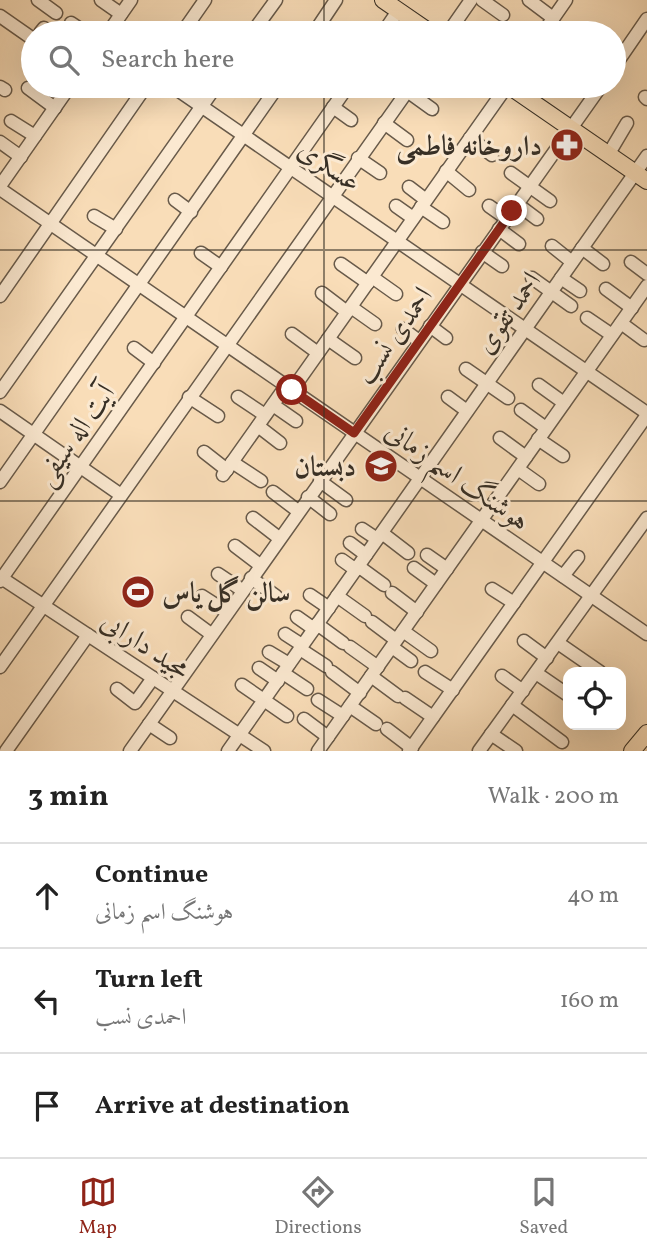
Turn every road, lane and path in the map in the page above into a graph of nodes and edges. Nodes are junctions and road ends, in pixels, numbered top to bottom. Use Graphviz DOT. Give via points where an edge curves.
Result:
graph roads {
  1 [pos="38,0"];
  2 [pos="101,0"];
  3 [pos="131,0"];
  4 [pos="205,0"];
  5 [pos="276,0"];
  6 [pos="337,0"];
  7 [pos="383,0"];
  8 [pos="471,0"];
  9 [pos="482,0"];
  10 [pos="529,0"];
  11 [pos="566,0"];
  12 [pos="398,10"];
  13 [pos="56,13"];
  14 [pos="121,14"];
  15 [pos="503,15"];
  16 [pos="0,16"];
  17 [pos="553,18"];
  18 [pos="647,19"];
  19 [pos="116,21"];
  20 [pos="190,21"];
  21 [pos="261,21"];
  22 [pos="322,21"];
  23 [pos="391,21"];
  24 [pos="414,21"];
  25 [pos="456,21"];
  26 [pos="551,21"];
  27 [pos="21,34"];
  28 [pos="626,50"];
  29 [pos="42,98"];
  30 [pos="62,98"];
  31 [pos="138,98"];
  32 [pos="190,98"];
  33 [pos="208,98"];
  34 [pos="270,98"];
  35 [pos="339,98"];
  36 [pos="402,98"];
  37 [pos="420,98"];
  38 [pos="499,98"];
  39 [pos="526,98"];
  40 [pos="590,98"];
  41 [pos="202,106"];
  42 [pos="333,107"];
  43 [pos="55,108"];
  44 [pos="432,109"];
  45 [pos="351,120"];
  46 [pos="11,121"];
  47 [pos="384,123"];
  48 [pos="627,123"];
  49 [pos="571,129"];
  50 [pos="244,135"];
  51 [pos="35,136"];
  52 [pos="470,138"];
  53 [pos="407,140"];
  54 [pos="0,142"];
  55 [pos="492,155"];
  56 [pos="608,155"];
  57 [pos="647,156"];
  58 [pos="21,157"];
  59 [pos="358,158"];
  60 [pos="291,168"];
  61 [pos="446,171"];
  62 [pos="380,173"];
  63 [pos="511,173"];
  64 [pos="641,177"];
  65 [pos="529,186"];
  66 [pos="0,187"];
  67 [pos="410,187"];
  68 [pos="469,190"];
  69 [pos="331,196"];
  70 [pos="175,200"];
  71 [pos="550,201"];
  72 [pos="424,203"];
  73 [pos="517,204"];
  74 [pos="396,206"];
  75 [pos="489,206"];
  76 [pos="191,212"];
  77 [pos="94,216"];
  78 [pos="413,218"];
  79 [pos="537,219"];
  80 [pos="443,222"];
  81 [pos="50,224"];
  82 [pos="502,224"];
  83 [pos="116,229"];
  84 [pos="397,241"];
  85 [pos="519,244"];
  86 [pos="552,246"];
  87 [pos="582,248"];
  88 [pos="482,252"];
  89 [pos="201,253"];
  90 [pos="97,256"];
  91 [pos="572,262"];
  92 [pos="631,262"];
  93 [pos="341,264"];
  94 [pos="603,264"];
  95 [pos="502,266"];
  96 [pos="222,267"];
  97 [pos="647,274"];
  98 [pos="532,278"];
  99 [pos="561,278"];
  100 [pos="370,280"];
  101 [pos="459,284"];
  102 [pos="141,285"];
  103 [pos="606,289"];
  104 [pos="580,291"];
  105 [pos="551,292"];
  106 [pos="322,293"];
  107 [pos="396,294"];
  108 [pos="645,294"];
  109 [pos="0,296"];
  110 [pos="570,306"];
  111 [pos="632,308"];
  112 [pos="349,309"];
  113 [pos="187,317"];
  114 [pos="587,318"];
  115 [pos="621,323"];
  116 [pos="375,324"];
  117 [pos="430,326"];
  118 [pos="403,329"];
  119 [pos="525,329"];
  120 [pos="292,334"];
  121 [pos="612,335"];
  122 [pos="446,338"];
  123 [pos="328,339"];
  124 [pos="644,340"];
  125 [pos="419,341"];
  126 [pos="226,345"];
  127 [pos="134,348"];
  128 [pos="318,353"];
  129 [pos="355,358"];
  130 [pos="154,363"];
  131 [pos="467,369"];
  132 [pos="587,371"];
  133 [pos="487,383"];
  134 [pos="539,385"];
  135 [pos="289,388"];
  136 [pos="0,392"];
  137 [pos="190,397"];
  138 [pos="238,397"];
  139 [pos="448,397"];
  140 [pos="508,398"];
  141 [pos="564,404"];
  142 [pos="521,410"];
  143 [pos="0,411"];
  144 [pos="467,411"];
  145 [pos="647,414"];
  146 [pos="265,415"];
  147 [pos="218,416"];
  148 [pos="296,421"];
  149 [pos="546,428"];
  150 [pos="354,433"];
  151 [pos="34,435"];
  152 [pos="500,438"];
  153 [pos="538,439"];
  154 [pos="280,443"];
  155 [pos="204,452"];
  156 [pos="563,456"];
  157 [pos="526,457"];
  158 [pos="81,467"];
  159 [pos="227,469"];
  160 [pos="518,469"];
  161 [pos="420,478"];
  162 [pos="261,481"];
  163 [pos="320,481"];
  164 [pos="0,482"];
  165 [pos="539,484"];
  166 [pos="273,492"];
  167 [pos="121,495"];
  168 [pos="308,497"];
  169 [pos="346,500"];
  170 [pos="298,511"];
  171 [pos="330,514"];
  172 [pos="253,517"];
  173 [pos="647,518"];
  174 [pos="481,520"];
  175 [pos="362,529"];
  176 [pos="379,536"];
  177 [pos="279,538"];
  178 [pos="350,543"];
  179 [pos="235,546"];
  180 [pos="408,553"];
  181 [pos="366,555"];
  182 [pos="427,555"];
  183 [pos="578,557"];
  184 [pos="342,559"];
  185 [pos="543,563"];
  186 [pos="260,565"];
  187 [pos="357,568"];
  188 [pos="414,568"];
  189 [pos="447,569"];
  190 [pos="218,574"];
  191 [pos="563,576"];
  192 [pos="251,578"];
  193 [pos="1,579"];
  194 [pos="436,584"];
  195 [pos="492,589"];
  196 [pos="242,590"];
  197 [pos="310,595"];
  198 [pos="202,596"];
  199 [pos="276,596"];
  200 [pos="337,596"];
  201 [pos="592,597"];
  202 [pos="514,603"];
  203 [pos="44,606"];
  204 [pos="329,608"];
  205 [pos="417,611"];
  206 [pos="227,612"];
  207 [pos="188,617"];
  208 [pos="298,617"];
  209 [pos="316,627"];
  210 [pos="645,628"];
  211 [pos="211,634"];
  212 [pos="285,634"];
  213 [pos="88,635"];
  214 [pos="397,640"];
  215 [pos="523,641"];
  216 [pos="558,643"];
  217 [pos="301,647"];
  218 [pos="431,651"];
  219 [pos="270,652"];
  220 [pos="547,658"];
  221 [pos="411,661"];
  222 [pos="0,667"];
  223 [pos="593,667"];
  224 [pos="258,668"];
  225 [pos="374,671"];
  226 [pos="425,672"];
  227 [pos="283,673"];
  228 [pos="536,673"];
  229 [pos="502,676"];
  230 [pos="153,678"];
  231 [pos="242,685"];
  232 [pos="117,689"];
  233 [pos="307,689"];
  234 [pos="172,690"];
  235 [pos="453,690"];
  236 [pos="523,691"];
  237 [pos="563,692"];
  238 [pos="359,693"];
  239 [pos="318,700"];
  240 [pos="264,701"];
  241 [pos="512,705"];
  242 [pos="346,711"];
  243 [pos="287,716"];
  244 [pos="433,717"];
  245 [pos="303,719"];
  246 [pos="149,724"];
  247 [pos="647,733"];
  248 [pos="491,734"];
  249 [pos="240,735"];
  250 [pos="328,737"];
  251 [pos="170,738"];
  252 [pos="562,742"];
  253 [pos="410,749"];
  254 [pos="6,751"];
  255 [pos="130,751"];
  256 [pos="228,751"];
  257 [pos="264,751"];
  258 [pos="318,751"];
  259 [pos="478,751"];
  260 [pos="516,751"];
  261 [pos="632,751"];
  1 -- 13 [label="street"];
  2 -- 14 [label="street"];
  3 -- 14 [label="street"];
  4 -- 20 [label="street"];
  5 -- 21 [label="street"];
  6 -- 22 [label="street"];
  7 -- 12 [label="main road"];
  8 -- 25 [label="street"];
  9 -- 15 [label="street"];
  10 -- 17 [label="street"];
  11 -- 17 [label="street"];
  12 -- 23 [label="street"];
  12 -- 24 [label="main road"];
  14 -- 19 [label="street"];
  16 -- 27 [label="street"];
  17 -- 26 [label="street"];
  18 -- 28 [label="street"];
  29 -- 43 [label="street"];
  30 -- 43 [label="street"];
  31 -- 81 [label="street"];
  32 -- 41 [label="street, عسگری"];
  33 -- 41 [label="street"];
  34 -- 50 [label="street"];
  35 -- 42 [label="street, آیت اله سیفی"];
  36 -- 47 [label="street"];
  37 -- 44 [label="street"];
  38 -- 52 [label="street"];
  39 -- 49 [label="main road"];
  40 -- 49 [label="street, احمدی نسب"];
  41 -- 50 [label="street, عسگری"];
  41 -- 83 [label="street"];
  42 -- 45 [label="street"];
  42 -- 60 [label="street, آیت اله سیفی"];
  43 -- 51 [label="street"];
  46 -- 51 [label="street"];
  47 -- 53 [label="street"];
  47 -- 59 [label="street"];
  48 -- 56 [label="street"];
  49 -- 56 [label="main road"];
  49 -- 65 [label="street, احمدی نسب"];
  50 -- 60 [label="street, عسگری"];
  50 -- 76 [label="street"];
  51 -- 58 [label="street"];
  52 -- 55 [label="street"];
  52 -- 61 [label="street"];
  54 -- 58 [label="street"];
  56 -- 64 [label="main road"];
  57 -- 64 [label="street, احمد تقوی"];
  58 -- 66 [label="street"];
  59 -- 62 [label="street"];
  59 -- 69 [label="street"];
  60 -- 69 [label="street, عسگری"];
  60 -- 96 [label="street, آیت اله سیفی"];
  61 -- 68 [label="street"];
  61 -- 72 [label="street"];
  63 -- 65 [label="street"];
  64 -- 87 [label="street, احمد تقوی"];
  65 -- 71 [label="street"];
  65 -- 73 [label="street, احمدی نسب"];
  66 -- 81 [label="street, هوشنگ اسم زمانی"];
  67 -- 72 [label="street"];
  69 -- 84 [label="street, عسگری"];
  69 -- 126 [label="street"];
  70 -- 76 [label="street"];
  72 -- 78 [label="street"];
  72 -- 80 [label="street"];
  73 -- 79 [label="street"];
  73 -- 82 [label="street, احمدی نسب"];
  74 -- 78 [label="street"];
  75 -- 82 [label="street"];
  76 -- 102 [label="street"];
  77 -- 83 [label="street"];
  78 -- 84 [label="street"];
  81 -- 90 [label="street, هوشنگ اسم زمانی"];
  81 -- 109 [label="street"];
  82 -- 85 [label="street"];
  82 -- 88 [label="street, احمدی نسب"];
  83 -- 90 [label="street"];
  84 -- 100 [label="street"];
  84 -- 101 [label="street, عسگری"];
  86 -- 91 [label="street"];
  87 -- 91 [label="street, احمد تقوی"];
  87 -- 94 [label="street"];
  88 -- 95 [label="street"];
  88 -- 101 [label="street, احمدی نسب"];
  89 -- 96 [label="street"];
  90 -- 102 [label="street, هوشنگ اسم زمانی"];
  90 -- 136 [label="street"];
  91 -- 99 [label="street, احمد تقوی"];
  92 -- 97 [label="street"];
  93 -- 100 [label="street"];
  96 -- 113 [label="street, آیت اله سیفی"];
  98 -- 105 [label="street"];
  99 -- 104 [label="street"];
  99 -- 105 [label="street, احمد تقوی"];
  100 -- 107 [label="street"];
  100 -- 112 [label="street"];
  101 -- 117 [label="street, احمدی نسب"];
  101 -- 119 [label="street, عسگری"];
  102 -- 113 [label="street, هوشنگ اسم زمانی"];
  102 -- 151 [label="street"];
  103 -- 111 [label="street"];
  105 -- 110 [label="street"];
  105 -- 119 [label="street, احمد تقوی"];
  106 -- 112 [label="street"];
  108 -- 111 [label="street"];
  111 -- 115 [label="street"];
  112 -- 116 [label="street"];
  112 -- 123 [label="street"];
  113 -- 126 [label="street, هوشنگ اسم زمانی"];
  113 -- 130 [label="street, آیت اله سیفی"];
  114 -- 121 [label="street"];
  115 -- 121 [label="street"];
  115 -- 124 [label="street"];
  117 -- 122 [label="street"];
  117 -- 125 [label="street, احمدی نسب"];
  118 -- 125 [label="street"];
  119 -- 132 [label="street, عسگری"];
  119 -- 133 [label="street, احمد تقوی"];
  120 -- 128 [label="street"];
  121 -- 132 [label="street"];
  123 -- 128 [label="street"];
  123 -- 129 [label="street"];
  125 -- 150 [label="street, احمدی نسب"];
  126 -- 135 [label="street, هوشنگ اسم زمانی"];
  126 -- 137 [label="street"];
  127 -- 130 [label="street"];
  128 -- 135 [label="street"];
  130 -- 158 [label="street, آیت اله سیفی"];
  131 -- 133 [label="street"];
  132 -- 141 [label="street"];
  132 -- 145 [label="street, عسگری"];
  133 -- 140 [label="street"];
  133 -- 144 [label="street, احمد تقوی"];
  134 -- 141 [label="street"];
  135 -- 146 [label="street"];
  135 -- 150 [label="street, هوشنگ اسم زمانی"];
  137 -- 147 [label="street"];
  137 -- 167 [label="street"];
  138 -- 146 [label="street"];
  139 -- 144 [label="street"];
  141 -- 149 [label="street"];
  142 -- 149 [label="street"];
  143 -- 151 [label="street"];
  144 -- 161 [label="street, احمد تقوی"];
  145 -- 185 [label="street"];
  146 -- 148 [label="street"];
  146 -- 154 [label="street"];
  146 -- 159 [label="street"];
  149 -- 153 [label="street"];
  150 -- 161 [label="street, هوشنگ اسم زمانی"];
  150 -- 163 [label="street, احمدی نسب"];
  151 -- 158 [label="street"];
  151 -- 164 [label="street"];
  152 -- 157 [label="street"];
  153 -- 156 [label="street"];
  153 -- 157 [label="street"];
  155 -- 159 [label="street"];
  157 -- 160 [label="street"];
  158 -- 167 [label="street"];
  158 -- 193 [label="street, آیت اله سیفی"];
  159 -- 162 [label="street"];
  160 -- 165 [label="street"];
  160 -- 174 [label="street"];
  161 -- 174 [label="street, هوشنگ اسم زمانی"];
  161 -- 176 [label="street, احمد تقوی"];
  163 -- 168 [label="street, احمدی نسب"];
  163 -- 169 [label="street"];
  166 -- 170 [label="street"];
  167 -- 203 [label="street"];
  168 -- 170 [label="street, احمدی نسب"];
  168 -- 171 [label="street"];
  170 -- 177 [label="street, احمدی نسب"];
  172 -- 177 [label="street"];
  173 -- 201 [label="street"];
  174 -- 185 [label="street, هوشنگ اسم زمانی"];
  174 -- 189 [label="street"];
  175 -- 176 [label="street"];
  176 -- 180 [label="street"];
  176 -- 181 [label="street, احمد تقوی"];
  177 -- 186 [label="street, احمدی نسب"];
  178 -- 181 [label="street"];
  179 -- 186 [label="street"];
  181 -- 187 [label="street, احمد تقوی"];
  182 -- 189 [label="street"];
  183 -- 191 [label="street"];
  184 -- 187 [label="street"];
  185 -- 191 [label="street, هوشنگ اسم زمانی"];
  185 -- 202 [label="street"];
  186 -- 192 [label="street, احمدی نسب"];
  187 -- 200 [label="street, احمد تقوی"];
  187 -- 205 [label="street"];
  188 -- 194 [label="street"];
  189 -- 194 [label="street"];
  190 -- 196 [label="street"];
  191 -- 201 [label="street, هوشنگ اسم زمانی"];
  192 -- 196 [label="street, احمدی نسب"];
  192 -- 199 [label="street"];
  193 -- 203 [label="street, مجید دارابی"];
  194 -- 205 [label="street"];
  195 -- 202 [label="street"];
  196 -- 206 [label="street, احمدی نسب"];
  197 -- 204 [label="street"];
  198 -- 206 [label="street"];
  200 -- 204 [label="street, احمد تقوی"];
  200 -- 214 [label="street"];
  201 -- 210 [label="street, هوشنگ اسم زمانی"];
  201 -- 216 [label="street"];
  202 -- 235 [label="street"];
  203 -- 213 [label="street, مجید دارابی"];
  203 -- 222 [label="street"];
  204 -- 209 [label="street, احمد تقوی"];
  205 -- 214 [label="street"];
  206 -- 211 [label="street, احمدی نسب"];
  207 -- 211 [label="street"];
  208 -- 209 [label="street"];
  209 -- 217 [label="street, احمد تقوی"];
  209 -- 225 [label="street" via="346,645"];
  211 -- 234 [label="street, احمدی نسب"];
  212 -- 217 [label="street"];
  213 -- 230 [label="street, مجید دارابی"];
  213 -- 254 [label="street"];
  214 -- 218 [label="street"];
  214 -- 221 [label="street"];
  214 -- 225 [label="street"];
  215 -- 220 [label="street"];
  216 -- 220 [label="street"];
  216 -- 223 [label="street"];
  217 -- 227 [label="street, احمد تقوی"];
  217 -- 238 [label="street"];
  219 -- 227 [label="street"];
  220 -- 228 [label="street"];
  224 -- 227 [label="street"];
  225 -- 238 [label="street"];
  225 -- 244 [label="street" via="401,697"];
  226 -- 235 [label="street"];
  227 -- 233 [label="street"];
  227 -- 240 [label="street, احمد تقوی"];
  228 -- 236 [label="street"];
  228 -- 237 [label="street"];
  229 -- 236 [label="street"];
  230 -- 232 [label="street" via="135,704"];
  230 -- 234 [label="street, مجید دارابی"];
  231 -- 240 [label="street"];
  234 -- 246 [label="street, احمدی نسب"];
  234 -- 249 [label="street, مجید دارابی"];
  235 -- 244 [label="street"];
  236 -- 241 [label="street"];
  238 -- 242 [label="street"];
  239 -- 242 [label="street"];
  240 -- 243 [label="street"];
  240 -- 249 [label="street, احمد تقوی"];
  241 -- 248 [label="street"];
  241 -- 252 [label="street"];
  242 -- 250 [label="street"];
  242 -- 253 [label="street" via="381,727"];
  244 -- 253 [label="street"];
  245 -- 250 [label="street"];
  246 -- 251 [label="street"];
  246 -- 255 [label="street, احمدی نسب"];
  247 -- 261 [label="main road"];
  248 -- 259 [label="street"];
  248 -- 260 [label="street"];
  249 -- 256 [label="street, احمد تقوی"];
  249 -- 257 [label="street, مجید دارابی"];
  250 -- 258 [label="street"];
}
